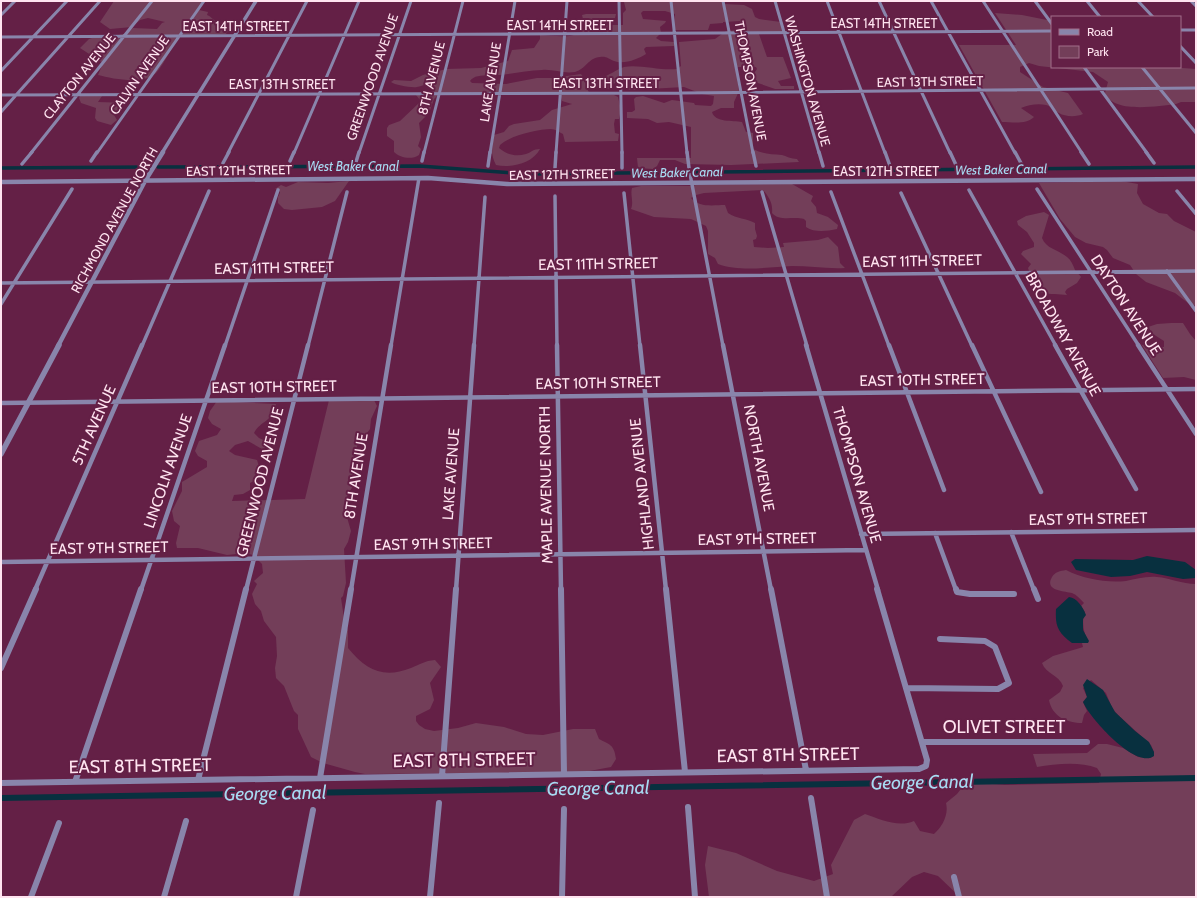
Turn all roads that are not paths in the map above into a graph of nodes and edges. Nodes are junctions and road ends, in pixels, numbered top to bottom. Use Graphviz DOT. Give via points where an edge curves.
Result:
graph roads {
  1 [pos="15,1"];
  2 [pos="67,1"];
  3 [pos="100,1"];
  4 [pos="152,1"];
  5 [pos="204,1"];
  6 [pos="256,1"];
  7 [pos="307,1"];
  8 [pos="359,1"];
  9 [pos="411,1"];
  10 [pos="463,1"];
  11 [pos="515,1"];
  12 [pos="567,1"];
  13 [pos="619,1"];
  14 [pos="671,1"];
  15 [pos="723,1"];
  16 [pos="775,1"];
  17 [pos="827,1"];
  18 [pos="879,1"];
  19 [pos="931,1"];
  20 [pos="983,1"];
  21 [pos="1035,1"];
  22 [pos="1087,1"];
  23 [pos="1138,1"];
  24 [pos="1191,1"];
  25 [pos="1196,6"];
  26 [pos="1,15"];
  27 [pos="1099,16"];
  28 [pos="1152,16"];
  29 [pos="1051,23"];
  30 [pos="1181,30"];
  31 [pos="1196,30"];
  32 [pos="1051,31"];
  33 [pos="894,32"];
  34 [pos="948,32"];
  35 [pos="1003,32"];
  36 [pos="784,33"];
  37 [pos="839,33"];
  38 [pos="620,34"];
  39 [pos="675,34"];
  40 [pos="730,34"];
  41 [pos="344,35"];
  42 [pos="400,35"];
  43 [pos="455,35"];
  44 [pos="510,35"];
  45 [pos="565,35"];
  46 [pos="1,36"];
  47 [pos="34,36"];
  48 [pos="68,36"];
  49 [pos="124,36"];
  50 [pos="179,36"];
  51 [pos="234,36"];
  52 [pos="289,36"];
  53 [pos="1181,47"];
  54 [pos="1196,63"];
  55 [pos="1085,68"];
  56 [pos="1143,68"];
  57 [pos="1,71"];
  58 [pos="1196,88"];
  59 [pos="1100,89"];
  60 [pos="1160,89"];
  61 [pos="981,90"];
  62 [pos="1040,90"];
  63 [pos="861,91"];
  64 [pos="921,91"];
  65 [pos="741,92"];
  66 [pos="801,92"];
  67 [pos="560,93"];
  68 [pos="621,93"];
  69 [pos="681,93"];
  70 [pos="258,94"];
  71 [pos="319,94"];
  72 [pos="379,94"];
  73 [pos="440,94"];
  74 [pos="500,94"];
  75 [pos="1,95"];
  76 [pos="16,95"];
  77 [pos="77,95"];
  78 [pos="137,95"];
  79 [pos="198,95"];
  80 [pos="1,112"];
  81 [pos="1196,133"];
  82 [pos="91,161"];
  83 [pos="290,161"];
  84 [pos="422,161"];
  85 [pos="356,162"];
  86 [pos="223,163"];
  87 [pos="1154,163"];
  88 [pos="22,164"];
  89 [pos="1089,164"];
  90 [pos="956,165"];
  91 [pos="1022,165"];
  92 [pos="488,166"];
  93 [pos="756,166"];
  94 [pos="822,166"];
  95 [pos="890,166"];
  96 [pos="555,168"];
  97 [pos="622,168"];
  98 [pos="689,168"];
  99 [pos="690,174"];
  100 [pos="419,178"];
  101 [pos="1196,179"];
  102 [pos="145,181"];
  103 [pos="1,182"];
  104 [pos="691,182"];
  105 [pos="72,189"];
  106 [pos="1037,189"];
  107 [pos="278,190"];
  108 [pos="969,190"];
  109 [pos="209,191"];
  110 [pos="1177,191"];
  111 [pos="347,192"];
  112 [pos="762,192"];
  113 [pos="831,192"];
  114 [pos="624,193"];
  115 [pos="901,193"];
  116 [pos="555,196"];
  117 [pos="485,197"];
  118 [pos="1196,214"];
  119 [pos="1167,271"];
  120 [pos="1196,271"];
  121 [pos="1015,272"];
  122 [pos="1090,272"];
  123 [pos="938,273"];
  124 [pos="786,274"];
  125 [pos="862,274"];
  126 [pos="709,275"];
  127 [pos="633,276"];
  128 [pos="479,277"];
  129 [pos="556,277"];
  130 [pos="402,278"];
  131 [pos="325,279"];
  132 [pos="247,280"];
  133 [pos="170,281"];
  134 [pos="1,282"];
  135 [pos="14,282"];
  136 [pos="92,282"];
  137 [pos="1,304"];
  138 [pos="1196,311"];
  139 [pos="1167,389"];
  140 [pos="1196,389"];
  141 [pos="1081,390"];
  142 [pos="994,391"];
  143 [pos="907,392"];
  144 [pos="820,393"];
  145 [pos="733,394"];
  146 [pos="646,395"];
  147 [pos="558,396"];
  148 [pos="470,397"];
  149 [pos="382,398"];
  150 [pos="294,399"];
  151 [pos="206,400"];
  152 [pos="117,401"];
  153 [pos="28,402"];
  154 [pos="1,403"];
  155 [pos="1196,434"];
  156 [pos="1,454"];
  157 [pos="1136,489"];
  158 [pos="944,490"];
  159 [pos="1041,492"];
  160 [pos="1196,530"];
  161 [pos="1011,532"];
  162 [pos="935,533"];
  163 [pos="861,534"];
  164 [pos="865,550"];
  165 [pos="764,551"];
  166 [pos="662,552"];
  167 [pos="560,554"];
  168 [pos="459,555"];
  169 [pos="356,557"];
  170 [pos="254,558"];
  171 [pos="151,560"];
  172 [pos="48,561"];
  173 [pos="1,562"];
  174 [pos="1014,594"];
  175 [pos="1038,599"];
  176 [pos="940,640"];
  177 [pos="1,668"];
  178 [pos="906,688"];
  179 [pos="922,742"];
  180 [pos="1087,742"];
  181 [pos="926,766"];
  182 [pos="806,770"];
  183 [pos="685,772"];
  184 [pos="564,774"];
  185 [pos="442,776"];
  186 [pos="320,778"];
  187 [pos="198,780"];
  188 [pos="75,782"];
  189 [pos="1,783"];
  190 [pos="811,798"];
  191 [pos="439,803"];
  192 [pos="688,807"];
  193 [pos="313,810"];
  194 [pos="564,810"];
  195 [pos="186,821"];
  196 [pos="59,822"];
  197 [pos="954,877"];
  198 [pos="31,897"];
  199 [pos="164,897"];
  200 [pos="296,897"];
  201 [pos="430,897"];
  202 [pos="562,897"];
  203 [pos="695,897"];
  204 [pos="827,897"];
  205 [pos="959,897"];
  1 -- 26 [label="street"];
  2 -- 47 [label="street"];
  3 -- 48 [label="street"];
  4 -- 49 [label="street, CLAYTON AVENUE"];
  5 -- 50 [label="street, CALVIN AVENUE"];
  6 -- 51 [label="street, RICHMOND AVENUE NORTH"];
  7 -- 52 [label="street"];
  8 -- 41 [label="street"];
  9 -- 42 [label="street, GREENWOOD AVENUE"];
  10 -- 43 [label="street, 8TH AVENUE"];
  11 -- 44 [label="street, LAKE AVENUE"];
  12 -- 45 [label="street"];
  13 -- 38 [label="street"];
  14 -- 39 [label="street"];
  15 -- 40 [label="street, THOMPSON AVENUE"];
  16 -- 36 [label="street, WASHINGTON AVENUE"];
  17 -- 37 [label="street"];
  18 -- 33 [label="street"];
  19 -- 34 [label="street"];
  20 -- 35 [label="street"];
  21 -- 29 [label="street"];
  22 -- 27 [label="street"];
  23 -- 28 [label="street"];
  24 -- 25 [label="street"];
  30 -- 31 [label="street"];
  32 -- 35 [label="street, EAST 14TH STREET"];
  33 -- 34 [label="street, EAST 14TH STREET"];
  33 -- 37 [label="street, EAST 14TH STREET"];
  33 -- 64 [label="street"];
  34 -- 35 [label="street, EAST 14TH STREET"];
  34 -- 61 [label="street"];
  35 -- 62 [label="street"];
  36 -- 37 [label="street, EAST 14TH STREET"];
  36 -- 40 [label="street, EAST 14TH STREET"];
  36 -- 66 [label="street, WASHINGTON AVENUE"];
  37 -- 63 [label="street"];
  38 -- 39 [label="street, EAST 14TH STREET"];
  38 -- 45 [label="street, EAST 14TH STREET"];
  38 -- 68 [label="street"];
  39 -- 40 [label="street, EAST 14TH STREET"];
  39 -- 69 [label="street"];
  40 -- 65 [label="street, THOMPSON AVENUE"];
  41 -- 42 [label="street, EAST 14TH STREET"];
  41 -- 52 [label="street, EAST 14TH STREET"];
  41 -- 71 [label="street"];
  42 -- 43 [label="street, EAST 14TH STREET"];
  42 -- 72 [label="street, GREENWOOD AVENUE"];
  43 -- 44 [label="street, EAST 14TH STREET"];
  43 -- 73 [label="street, 8TH AVENUE"];
  44 -- 45 [label="street, EAST 14TH STREET"];
  44 -- 74 [label="street, LAKE AVENUE"];
  45 -- 67 [label="street"];
  46 -- 47 [label="street, EAST 14TH STREET"];
  47 -- 48 [label="street, EAST 14TH STREET"];
  47 -- 57 [label="street"];
  48 -- 49 [label="street, EAST 14TH STREET"];
  48 -- 76 [label="street"];
  49 -- 50 [label="street, EAST 14TH STREET"];
  49 -- 77 [label="street, CLAYTON AVENUE"];
  50 -- 51 [label="street, EAST 14TH STREET"];
  50 -- 78 [label="street, CALVIN AVENUE"];
  51 -- 52 [label="street, EAST 14TH STREET"];
  51 -- 79 [label="street, RICHMOND AVENUE NORTH"];
  52 -- 70 [label="street"];
  53 -- 54 [label="street"];
  55 -- 59 [label="street"];
  56 -- 60 [label="street"];
  58 -- 60 [label="street, EAST 13TH STREET"];
  59 -- 60 [label="street, EAST 13TH STREET"];
  59 -- 62 [label="street, EAST 13TH STREET"];
  59 -- 87 [label="street"];
  60 -- 81 [label="street"];
  61 -- 62 [label="street, EAST 13TH STREET"];
  61 -- 64 [label="street, EAST 13TH STREET"];
  61 -- 91 [label="street"];
  62 -- 89 [label="street"];
  63 -- 64 [label="street, EAST 13TH STREET"];
  63 -- 66 [label="street, EAST 13TH STREET"];
  63 -- 95 [label="street"];
  64 -- 90 [label="street"];
  65 -- 66 [label="street, EAST 13TH STREET"];
  65 -- 69 [label="street, EAST 13TH STREET"];
  65 -- 93 [label="street, THOMPSON AVENUE"];
  66 -- 94 [label="street, WASHINGTON AVENUE"];
  67 -- 68 [label="street, EAST 13TH STREET"];
  67 -- 74 [label="street, EAST 13TH STREET"];
  67 -- 96 [label="street"];
  68 -- 69 [label="street, EAST 13TH STREET"];
  68 -- 97 [label="street"];
  69 -- 98 [label="street"];
  70 -- 71 [label="street, EAST 13TH STREET"];
  70 -- 79 [label="street, EAST 13TH STREET"];
  70 -- 86 [label="street"];
  71 -- 72 [label="street, EAST 13TH STREET"];
  71 -- 83 [label="street"];
  72 -- 73 [label="street, EAST 13TH STREET"];
  72 -- 85 [label="street, GREENWOOD AVENUE"];
  73 -- 74 [label="street, EAST 13TH STREET"];
  73 -- 84 [label="street, 8TH AVENUE"];
  74 -- 92 [label="street, LAKE AVENUE"];
  75 -- 76 [label="street, EAST 13TH STREET"];
  76 -- 77 [label="street, EAST 13TH STREET"];
  76 -- 80 [label="street"];
  77 -- 78 [label="street, EAST 13TH STREET"];
  77 -- 88 [label="street, CLAYTON AVENUE"];
  78 -- 79 [label="street, EAST 13TH STREET"];
  78 -- 82 [label="street, CALVIN AVENUE"];
  79 -- 102 [label="street, RICHMOND AVENUE NORTH"];
  99 -- 104 [label="street, NORTH AVENUE"];
  100 -- 102 [label="street, EAST 12TH STREET"];
  100 -- 104 [label="street, EAST 12TH STREET" via="493,184"];
  100 -- 130 [label="street, 8TH AVENUE"];
  101 -- 104 [label="street, EAST 12TH STREET"];
  102 -- 103 [label="street, EAST 12TH STREET"];
  102 -- 136 [label="street, RICHMOND AVENUE NORTH"];
  104 -- 126 [label="street, NORTH AVENUE"];
  105 -- 135 [label="street"];
  106 -- 122 [label="street, DAYTON AVENUE"];
  107 -- 132 [label="street, LINCOLN AVENUE"];
  108 -- 121 [label="street, BROADWAY AVENUE"];
  109 -- 133 [label="street, 5TH AVENUE"];
  110 -- 118 [label="street"];
  111 -- 131 [label="street, GREENWOOD AVENUE"];
  112 -- 124 [label="street, THOMPSON AVENUE"];
  113 -- 125 [label="street"];
  114 -- 127 [label="street, HIGHLAND AVENUE"];
  115 -- 123 [label="street"];
  116 -- 129 [label="street, MAPLE AVENUE NORTH"];
  117 -- 128 [label="street, LAKE AVENUE"];
  119 -- 120 [label="street, EAST 11TH STREET"];
  119 -- 122 [label="street, EAST 11TH STREET"];
  119 -- 138 [label="street"];
  121 -- 122 [label="street, EAST 11TH STREET"];
  121 -- 123 [label="street, EAST 11TH STREET"];
  121 -- 141 [label="street, BROADWAY AVENUE"];
  122 -- 139 [label="street, DAYTON AVENUE"];
  123 -- 125 [label="street, EAST 11TH STREET"];
  123 -- 142 [label="street"];
  124 -- 125 [label="street, EAST 11TH STREET"];
  124 -- 126 [label="street, EAST 11TH STREET"];
  124 -- 144 [label="street, THOMPSON AVENUE"];
  125 -- 143 [label="street"];
  126 -- 127 [label="street, EAST 11TH STREET"];
  126 -- 145 [label="street, NORTH AVENUE"];
  127 -- 129 [label="street, EAST 11TH STREET"];
  127 -- 146 [label="street, HIGHLAND AVENUE"];
  128 -- 129 [label="street, EAST 11TH STREET"];
  128 -- 130 [label="street, EAST 11TH STREET"];
  128 -- 148 [label="street, LAKE AVENUE"];
  129 -- 147 [label="street, MAPLE AVENUE NORTH"];
  130 -- 131 [label="street, EAST 11TH STREET"];
  130 -- 149 [label="street, 8TH AVENUE"];
  131 -- 132 [label="street, EAST 11TH STREET"];
  131 -- 150 [label="street, GREENWOOD AVENUE"];
  132 -- 133 [label="street, EAST 11TH STREET"];
  132 -- 151 [label="street, LINCOLN AVENUE"];
  133 -- 136 [label="street, EAST 11TH STREET"];
  133 -- 152 [label="street, 5TH AVENUE"];
  134 -- 135 [label="street, EAST 11TH STREET"];
  135 -- 136 [label="street, EAST 11TH STREET"];
  135 -- 137 [label="street"];
  136 -- 153 [label="street, RICHMOND AVENUE NORTH"];
  139 -- 140 [label="street, EAST 10TH STREET"];
  139 -- 141 [label="street, EAST 10TH STREET"];
  139 -- 155 [label="street, DAYTON AVENUE"];
  141 -- 142 [label="street, EAST 10TH STREET"];
  141 -- 157 [label="street, BROADWAY AVENUE"];
  142 -- 143 [label="street, EAST 10TH STREET"];
  142 -- 159 [label="street"];
  143 -- 144 [label="street, EAST 10TH STREET"];
  143 -- 158 [label="street"];
  144 -- 145 [label="street, EAST 10TH STREET"];
  144 -- 163 [label="street, THOMPSON AVENUE"];
  145 -- 146 [label="street, EAST 10TH STREET"];
  145 -- 165 [label="street, NORTH AVENUE"];
  146 -- 147 [label="street, EAST 10TH STREET"];
  146 -- 166 [label="street, HIGHLAND AVENUE"];
  147 -- 148 [label="street, EAST 10TH STREET"];
  147 -- 167 [label="street, MAPLE AVENUE NORTH"];
  148 -- 149 [label="street, EAST 10TH STREET"];
  148 -- 168 [label="street, LAKE AVENUE"];
  149 -- 150 [label="street, EAST 10TH STREET"];
  149 -- 169 [label="street, 8TH AVENUE"];
  150 -- 151 [label="street, EAST 10TH STREET"];
  150 -- 170 [label="street, GREENWOOD AVENUE"];
  151 -- 152 [label="street, EAST 10TH STREET"];
  151 -- 171 [label="street, LINCOLN AVENUE"];
  152 -- 153 [label="street, EAST 10TH STREET"];
  152 -- 172 [label="street, 5TH AVENUE"];
  153 -- 154 [label="street, EAST 10TH STREET"];
  153 -- 156 [label="street, RICHMOND AVENUE NORTH"];
  160 -- 161 [label="street, EAST 9TH STREET"];
  161 -- 162 [label="street, EAST 9TH STREET"];
  161 -- 175 [label="street"];
  162 -- 163 [label="street, EAST 9TH STREET"];
  162 -- 174 [label="street" via="958,592"];
  163 -- 164 [label="street, THOMPSON AVENUE"];
  164 -- 165 [label="street, EAST 9TH STREET"];
  164 -- 178 [label="street, THOMPSON AVENUE"];
  165 -- 166 [label="street, EAST 9TH STREET"];
  165 -- 182 [label="street, NORTH AVENUE"];
  166 -- 167 [label="street, EAST 9TH STREET"];
  166 -- 183 [label="street, HIGHLAND AVENUE"];
  167 -- 168 [label="street, EAST 9TH STREET"];
  167 -- 184 [label="street, MAPLE AVENUE NORTH"];
  168 -- 169 [label="street, EAST 9TH STREET"];
  168 -- 185 [label="street, LAKE AVENUE"];
  169 -- 170 [label="street, EAST 9TH STREET"];
  169 -- 186 [label="street, 8TH AVENUE"];
  170 -- 171 [label="street, EAST 9TH STREET"];
  170 -- 187 [label="street, GREENWOOD AVENUE"];
  171 -- 172 [label="street, EAST 9TH STREET"];
  171 -- 188 [label="street, LINCOLN AVENUE"];
  172 -- 173 [label="street, EAST 9TH STREET"];
  172 -- 177 [label="street, 5TH AVENUE"];
  176 -- 178 [label="street" via="985,641 995,647 1009,683 998,690"];
  178 -- 179 [label="street, THOMPSON AVENUE"];
  179 -- 180 [label="street, OLIVET STREET"];
  179 -- 181 [label="street, THOMPSON AVENUE"];
  181 -- 182 [label="street, EAST 8TH STREET" via="919,769"];
  182 -- 183 [label="street, EAST 8TH STREET"];
  183 -- 184 [label="street, EAST 8TH STREET"];
  184 -- 185 [label="street, EAST 8TH STREET"];
  185 -- 186 [label="street, EAST 8TH STREET"];
  186 -- 187 [label="street, EAST 8TH STREET"];
  187 -- 188 [label="street, EAST 8TH STREET"];
  188 -- 189 [label="street, EAST 8TH STREET"];
  190 -- 204 [label="street"];
  191 -- 201 [label="street"];
  192 -- 203 [label="street"];
  193 -- 200 [label="street"];
  194 -- 202 [label="street"];
  195 -- 199 [label="street"];
  196 -- 198 [label="street"];
  197 -- 205 [label="street"];
}
